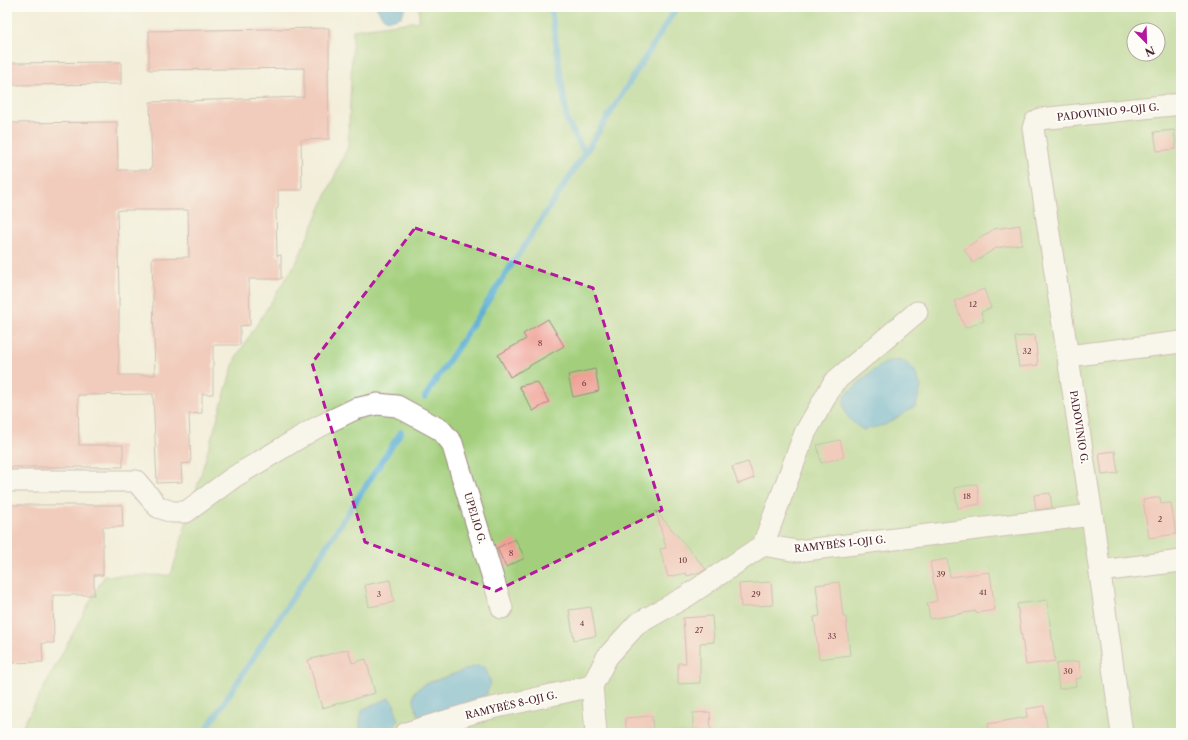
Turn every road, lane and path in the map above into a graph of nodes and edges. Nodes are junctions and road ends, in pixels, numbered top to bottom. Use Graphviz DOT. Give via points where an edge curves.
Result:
graph roads {
  1 [pos="1181,104"];
  2 [pos="1035,122"];
  3 [pos="917,312"];
  4 [pos="1181,342"];
  5 [pos="1068,356"];
  6 [pos="7,481"];
  7 [pos="1092,515"];
  8 [pos="763,545"];
  9 [pos="1181,561"];
  10 [pos="1100,571"];
  11 [pos="502,608"];
  12 [pos="592,686"];
  13 [pos="406,733"];
  14 [pos="596,733"];
  15 [pos="1122,733"];
  1 -- 2 [label="street, PADOVINIO 9-OJI G." via="1040,119"];
  2 -- 5 [label="street, PADOVINIO G." via="1033,128"];
  3 -- 8 [label="street" via="834,382 805,433"];
  4 -- 5 [label="street"];
  5 -- 7 [label="street, PADOVINIO G."];
  6 -- 11 [label="street, UPELIO G." via="136,481 158,507 172,512 186,512 234,477 314,429 355,409 377,404 397,406 441,430 452,443"];
  7 -- 8 [label="street, RAMYBĖS 1-OJI G." via="797,551"];
  7 -- 10 [label="street, PADOVINIO G."];
  8 -- 12 [label="street" via="687,596 637,624 607,657"];
  9 -- 10 [label="street"];
  10 -- 15 [label="street, PADOVINIO G."];
  12 -- 13 [label="street, RAMYBĖS 8-OJI G." via="479,711"];
  12 -- 14 [label="street"];
}
